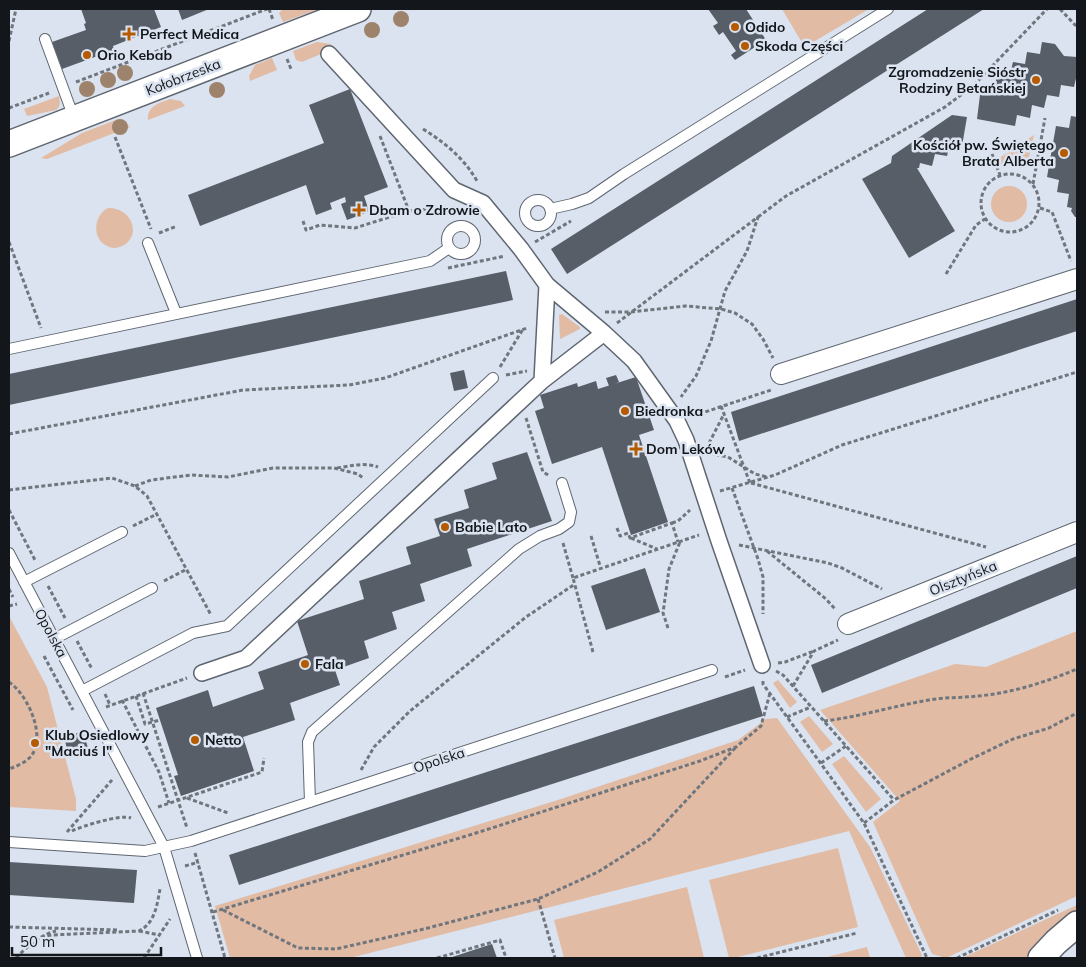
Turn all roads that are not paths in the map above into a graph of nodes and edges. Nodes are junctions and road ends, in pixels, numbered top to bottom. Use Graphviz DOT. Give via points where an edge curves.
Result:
graph roads {
  1 [pos="356,9"];
  2 [pos="888,9"];
  3 [pos="45,39"];
  4 [pos="329,54"];
  5 [pos="74,118"];
  6 [pos="9,144"];
  7 [pos="550,209"];
  8 [pos="151,239"];
  9 [pos="449,248"];
  10 [pos="1075,272"];
  11 [pos="547,285"];
  12 [pos="176,313"];
  13 [pos="604,333"];
  14 [pos="9,349"];
  15 [pos="542,374"];
  16 [pos="781,374"];
  17 [pos="493,378"];
  18 [pos="562,483"];
  19 [pos="122,532"];
  20 [pos="1077,532"];
  21 [pos="9,552"];
  22 [pos="24,582"];
  23 [pos="152,588"];
  24 [pos="848,624"];
  25 [pos="54,638"];
  26 [pos="762,664"];
  27 [pos="712,670"];
  28 [pos="195,675"];
  29 [pos="82,691"];
  30 [pos="310,802"];
  31 [pos="9,842"];
  32 [pos="164,847"];
  33 [pos="1069,916"];
  34 [pos="197,958"];
  35 [pos="1041,958"];
  1 -- 5 [label="street, Kołobrzeska"];
  2 -- 7 [label="lane" via="589,198"];
  3 -- 5 [label="lane"];
  4 -- 11 [label="street" via="454,190 483,203"];
  5 -- 6 [label="street, Kołobrzeska"];
  8 -- 12 [label="lane"];
  9 -- 12 [label="lane" via="430,261"];
  10 -- 16 [label="street"];
  11 -- 13 [label="street"];
  11 -- 15 [label="street"];
  12 -- 14 [label="lane"];
  13 -- 15 [label="street"];
  13 -- 26 [label="street" via="634,361 677,421"];
  15 -- 28 [label="street" via="520,401 246,658"];
  17 -- 29 [label="lane" via="227,626 193,633"];
  18 -- 30 [label="lane" via="572,512 569,522 519,549 315,728 308,742"];
  19 -- 22 [label="lane"];
  20 -- 24 [label="street, Olsztyńska"];
  21 -- 22 [label="lane, Opolska"];
  22 -- 25 [label="lane, Opolska"];
  23 -- 25 [label="lane"];
  25 -- 29 [label="lane, Opolska"];
  27 -- 30 [label="lane, Opolska"];
  29 -- 32 [label="lane, Opolska"];
  30 -- 32 [label="lane, Opolska"];
  31 -- 32 [label="lane, Opolska" via="145,851"];
  32 -- 34 [label="lane, Opolska"];
  33 -- 35 [label="street" via="1056,942"];
}
